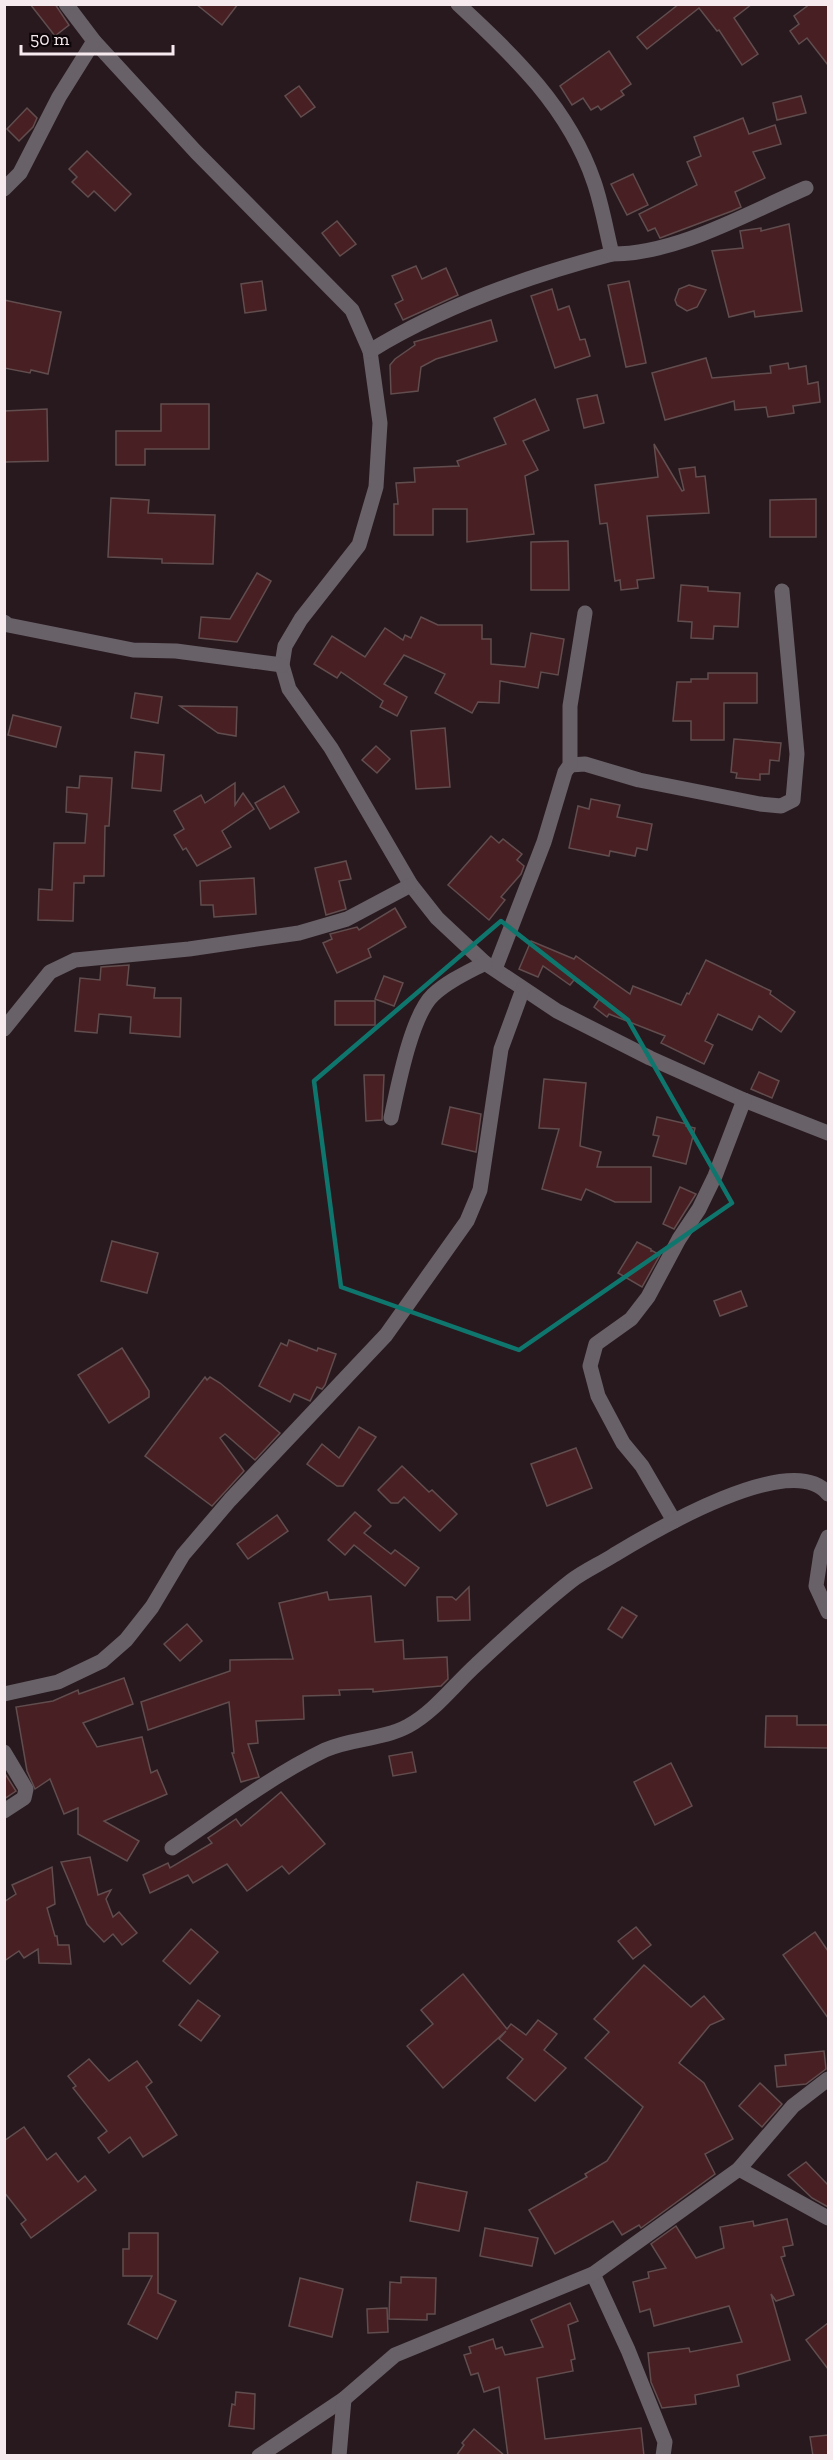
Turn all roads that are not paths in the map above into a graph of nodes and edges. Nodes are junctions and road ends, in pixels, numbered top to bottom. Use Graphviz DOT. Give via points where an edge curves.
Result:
graph roads {
  1 [pos="458,4"];
  2 [pos="68,5"];
  3 [pos="94,40"];
  4 [pos="806,188"];
  5 [pos="4,189"];
  6 [pos="612,254"];
  7 [pos="370,351"];
  8 [pos="782,591"];
  9 [pos="585,613"];
  10 [pos="6,624"];
  11 [pos="282,665"];
  12 [pos="570,765"];
  13 [pos="411,885"];
  14 [pos="490,966"];
  15 [pos="522,989"];
  16 [pos="4,1029"];
  17 [pos="744,1100"];
  18 [pos="391,1118"];
  19 [pos="828,1133"];
  20 [pos="828,1494"];
  21 [pos="674,1521"];
  22 [pos="828,1537"];
  23 [pos="828,1612"];
  24 [pos="4,1694"];
  25 [pos="4,1752"];
  26 [pos="4,1811"];
  27 [pos="172,1848"];
  28 [pos="828,2079"];
  29 [pos="739,2169"];
  30 [pos="828,2218"];
  31 [pos="593,2274"];
  32 [pos="344,2398"];
  33 [pos="260,2456"];
  34 [pos="339,2456"];
  35 [pos="663,2456"];
  1 -- 6 [label="street" via="532,76 571,132 594,182"];
  2 -- 3 [label="street"];
  3 -- 5 [label="street" via="20,173"];
  3 -- 7 [label="street" via="196,152 352,310"];
  4 -- 6 [label="street" via="670,244"];
  6 -- 7 [label="street" via="503,287 438,313"];
  7 -- 11 [label="street" via="380,423 376,487 359,545 301,619 285,646"];
  8 -- 12 [label="street" via="797,754 793,800 781,806 760,804 639,780 585,764"];
  9 -- 12 [label="street" via="570,706"];
  10 -- 11 [label="street" via="133,650 176,651"];
  11 -- 13 [label="street" via="289,689 331,748"];
  12 -- 14 [label="street" via="544,842"];
  13 -- 14 [label="street" via="437,918"];
  13 -- 16 [label="street" via="347,918 299,933 75,960 50,972"];
  14 -- 15 [label="street"];
  14 -- 18 [label="street" via="432,996 408,1049"];
  15 -- 17 [label="street" via="650,1058"];
  15 -- 24 [label="street" via="501,1049 480,1190 467,1221 386,1335 183,1555 126,1640 102,1661 58,1682"];
  17 -- 19 [label="street"];
  17 -- 21 [label="street" via="699,1209 642,1304 631,1318 596,1344 590,1366 598,1396 623,1443 642,1466"];
  20 -- 21 [label="street" via="809,1481 776,1482 735,1492"];
  21 -- 27 [label="street" via="572,1580 408,1726 328,1749 278,1776"];
  22 -- 23 [label="street" via="816,1586"];
  25 -- 26 [label="street" via="26,1789 14,1807"];
  28 -- 29 [label="street" via="793,2106"];
  29 -- 30 [label="street"];
  29 -- 31 [label="street"];
  31 -- 32 [label="street" via="395,2355"];
  31 -- 35 [label="street" via="665,2442"];
  32 -- 33 [label="street"];
  32 -- 34 [label="street"];
}
